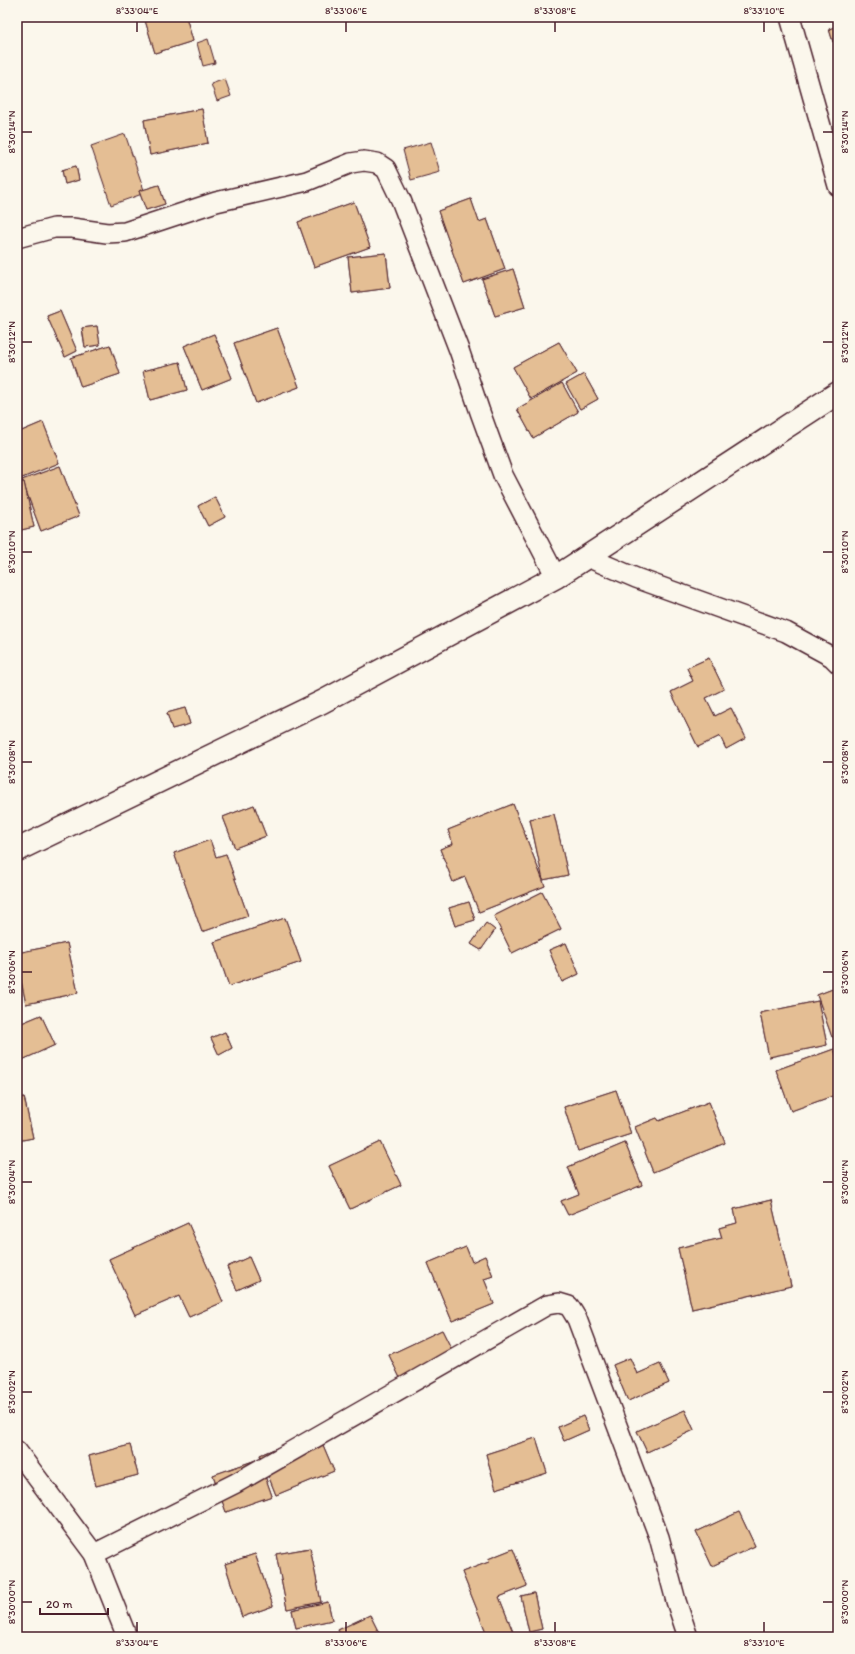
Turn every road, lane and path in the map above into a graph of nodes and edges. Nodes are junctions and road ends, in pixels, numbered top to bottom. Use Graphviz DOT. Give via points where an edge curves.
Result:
graph roads {
  1 [pos="790,17"];
  2 [pos="838,186"];
  3 [pos="17,238"];
  4 [pos="838,393"];
  5 [pos="587,557"];
  6 [pos="556,577"];
  7 [pos="838,663"];
  8 [pos="17,850"];
  9 [pos="17,1451"];
  10 [pos="94,1554"];
  11 [pos="127,1637"];
  12 [pos="688,1637"];
  1 -- 2 [label="street"];
  3 -- 6 [label="street" via="54,228 107,233 125,232 216,202 306,181 351,163 377,163 386,169 401,200 459,350 503,475"];
  4 -- 5 [label="street"];
  5 -- 6 [label="street"];
  5 -- 7 [label="street" via="657,586 786,632 832,657"];
  6 -- 8 [label="street" via="322,702"];
  9 -- 10 [label="street"];
  10 -- 11 [label="street"];
  10 -- 12 [label="street" via="236,1482 541,1308 559,1303 569,1306 579,1327 658,1537"];
}
